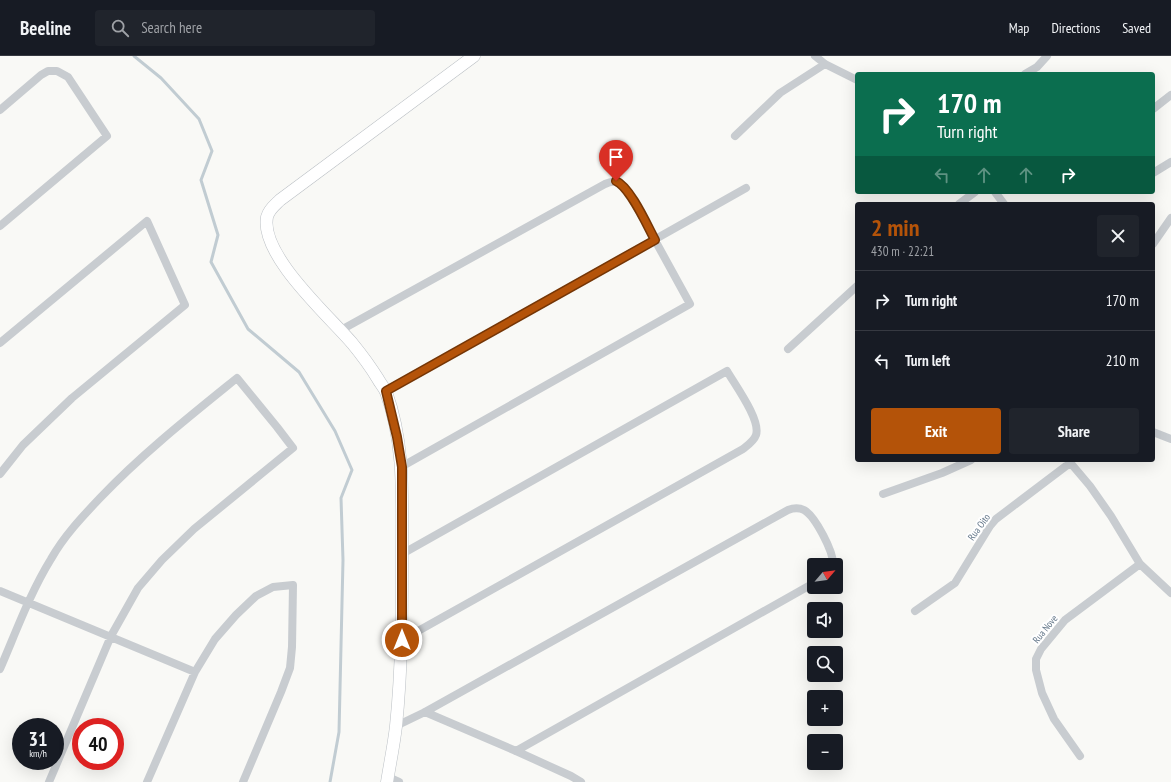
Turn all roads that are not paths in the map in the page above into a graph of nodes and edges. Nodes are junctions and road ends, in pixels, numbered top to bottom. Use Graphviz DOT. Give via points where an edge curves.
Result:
graph roads {
  1 [pos="474,56"];
  2 [pos="815,56"];
  3 [pos="1047,56"];
  4 [pos="825,64"];
  5 [pos="1028,72"];
  6 [pos="855,79"];
  7 [pos="1171,95"];
  8 [pos="1155,107"];
  9 [pos="0,110"];
  10 [pos="735,136"];
  11 [pos="1171,162"];
  12 [pos="1155,172"];
  13 [pos="746,188"];
  14 [pos="972,194"];
  15 [pos="962,202"];
  16 [pos="1171,218"];
  17 [pos="0,226"];
  18 [pos="655,240"];
  19 [pos="1155,241"];
  20 [pos="855,288"];
  21 [pos="341,330"];
  22 [pos="0,342"];
  23 [pos="788,349"];
  24 [pos="386,391"];
  25 [pos="1155,433"];
  26 [pos="1171,439"];
  27 [pos="967,462"];
  28 [pos="1069,462"];
  29 [pos="402,467"];
  30 [pos="0,474"];
  31 [pos="883,494"];
  32 [pos="402,554"];
  33 [pos="833,558"];
  34 [pos="1140,564"];
  35 [pos="807,587"];
  36 [pos="0,591"];
  37 [pos="1171,593"];
  38 [pos="29,602"];
  39 [pos="915,611"];
  40 [pos="111,636"];
  41 [pos="402,640"];
  42 [pos="0,669"];
  43 [pos="195,672"];
  44 [pos="425,712"];
  45 [pos="396,726"];
  46 [pos="516,751"];
  47 [pos="1080,756"];
  48 [pos="387,779"];
  49 [pos="49,782"];
  50 [pos="147,782"];
  51 [pos="243,782"];
  52 [pos="399,782"];
  53 [pos="581,782"];
  1 -- 21 [label="street" via="280,200 268,214 268,233 275,251 300,286"];
  2 -- 4 [label="street"];
  3 -- 5 [label="street" via="1037,67"];
  4 -- 6 [label="street"];
  4 -- 10 [label="street" via="780,92"];
  7 -- 8 [label="street"];
  9 -- 17 [label="street" via="48,71 57,71 64,74 72,83 107,136"];
  11 -- 12 [label="street"];
  13 -- 18 [label="street"];
  14 -- 15 [label="street"];
  16 -- 19 [label="street"];
  18 -- 21 [label="street" via="628,190 618,182 611,182"];
  18 -- 24 [label="street"];
  18 -- 29 [label="street" via="690,304"];
  20 -- 23 [label="street"];
  21 -- 24 [label="street" via="362,355"];
  22 -- 30 [label="street" via="148,221 185,305 72,398 23,445"];
  24 -- 29 [label="street"];
  25 -- 26 [label="street"];
  27 -- 31 [label="street"];
  28 -- 34 [label="street" via="1111,516"];
  28 -- 39 [label="street, Rua Oito" via="996,519 955,583"];
  29 -- 32 [label="street"];
  32 -- 41 [label="street"];
  32 -- 41 [label="street" via="727,371 754,418 756,435 743,449"];
  33 -- 44 [label="street" via="812,518 804,510 793,508"];
  34 -- 37 [label="street"];
  34 -- 47 [label="street, Rua Nove" via="1065,620 1036,659 1036,675 1042,693 1054,719"];
  35 -- 46 [label="street"];
  36 -- 38 [label="street"];
  38 -- 40 [label="street"];
  38 -- 40 [label="street" via="51,558 76,523 150,450 237,378 292,448 210,516 162,560 138,588"];
  38 -- 42 [label="street"];
  40 -- 43 [label="street"];
  40 -- 49 [label="street"];
  41 -- 45 [label="street"];
  43 -- 50 [label="street"];
  43 -- 51 [label="street" via="215,639 248,603 263,591 294,585 290,668"];
  44 -- 45 [label="street"];
  44 -- 46 [label="street"];
  45 -- 48 [label="street"];
  46 -- 53 [label="street"];
  48 -- 52 [label="street"];
}
